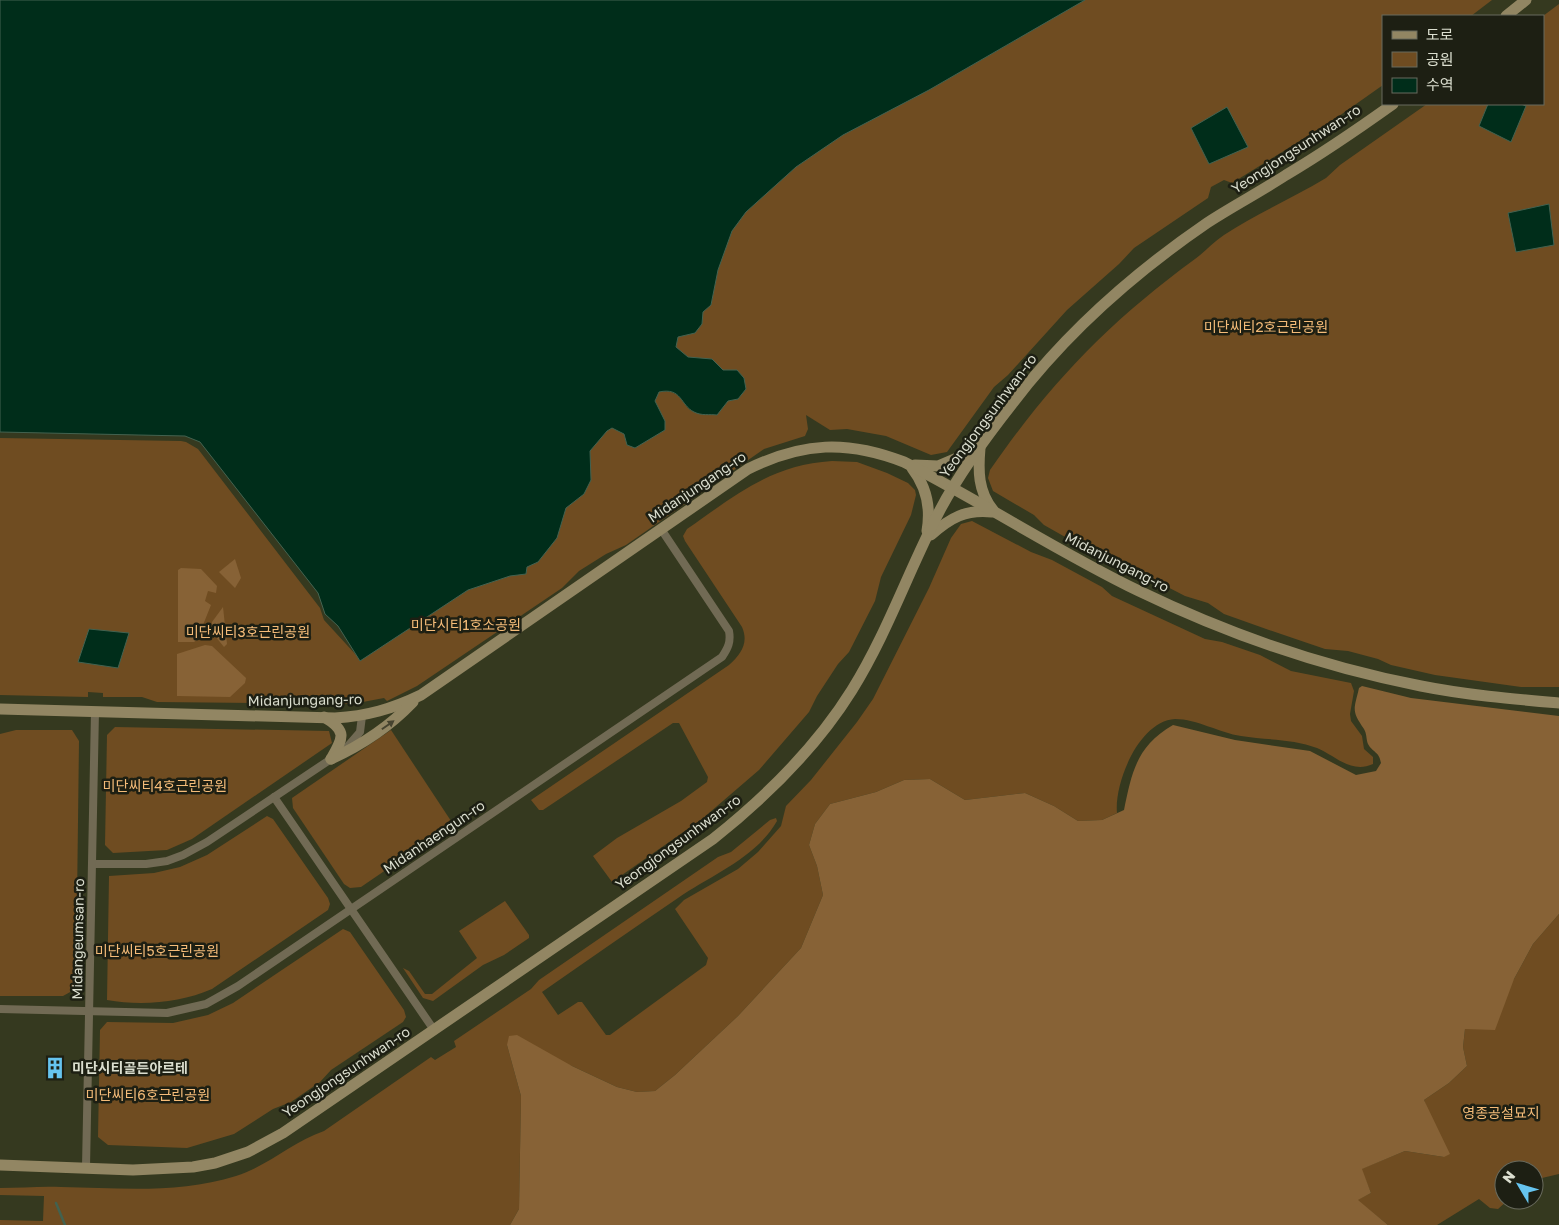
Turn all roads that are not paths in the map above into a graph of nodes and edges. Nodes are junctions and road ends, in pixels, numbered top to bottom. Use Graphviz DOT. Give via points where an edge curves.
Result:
graph roads {
  1 [pos="1526,0"];
  2 [pos="1507,15"];
  3 [pos="1391,105"];
  4 [pos="980,448"];
  5 [pos="908,464"];
  6 [pos="952,488"];
  7 [pos="994,512"];
  8 [pos="661,529"];
  9 [pos="926,540"];
  10 [pos="421,695"];
  11 [pos="1559,703"];
  12 [pos="0,710"];
  13 [pos="94,711"];
  14 [pos="362,716"];
  15 [pos="324,717"];
  16 [pos="331,759"];
  17 [pos="274,797"];
  18 [pos="92,864"];
  19 [pos="349,910"];
  20 [pos="0,1009"];
  21 [pos="89,1011"];
  22 [pos="434,1030"];
  23 [pos="0,1166"];
  24 [pos="86,1167"];
  1 -- 2 [label="street"];
  3 -- 4 [label="street, Yeongjongsunhwan-ro" via="1207,223 1139,274 1050,358"];
  4 -- 5 [label="street" via="938,466"];
  4 -- 6 [label="street, Yeongjongsunhwan-ro"];
  4 -- 7 [label="street" via="981,488"];
  5 -- 6 [label="street, Midanjungang-ro"];
  5 -- 8 [label="street, Midanjungang-ro" via="857,448 834,446 790,452 748,469"];
  5 -- 9 [label="street" via="924,486 929,524"];
  6 -- 7 [label="street, Midanjungang-ro"];
  6 -- 9 [label="street, Yeongjongsunhwan-ro"];
  7 -- 9 [label="street" via="975,511 957,515"];
  7 -- 11 [label="street, Midanjungang-ro" via="1176,608 1304,657 1420,686"];
  8 -- 10 [label="street, Midanjungang-ro"];
  8 -- 19 [label="street, Midanhaengun-ro" via="728,631 728,648 722,657"];
  9 -- 22 [label="street, Yeongjongsunhwan-ro" via="894,613 852,691 774,787 713,839"];
  10 -- 14 [label="street, Midanjungang-ro" via="384,711"];
  16 -- 10 [label="street, one-way" via="351,750 398,718"];
  12 -- 13 [label="street, Midanjungang-ro"];
  13 -- 15 [label="street, Midanjungang-ro"];
  13 -- 18 [label="street, Midangeumsan-ro"];
  14 -- 15 [label="street, Midanjungang-ro"];
  14 -- 16 [label="street" via="362,729 356,739"];
  15 -- 16 [label="street" via="338,727 341,734 341,742"];
  16 -- 17 [label="street"];
  17 -- 18 [label="street" via="208,842 167,861"];
  17 -- 19 [label="street"];
  18 -- 21 [label="street, Midangeumsan-ro"];
  19 -- 21 [label="street, Midanhaengun-ro" via="238,986 206,1004 167,1013"];
  19 -- 22 [label="street"];
  20 -- 21 [label="street, Midanhaengun-ro"];
  21 -- 24 [label="street, Midangeumsan-ro"];
  22 -- 24 [label="street, Yeongjongsunhwan-ro" via="283,1133 248,1152 216,1163 170,1170"];
  23 -- 24 [label="street, Yeongjongsunhwan-ro"];
}
